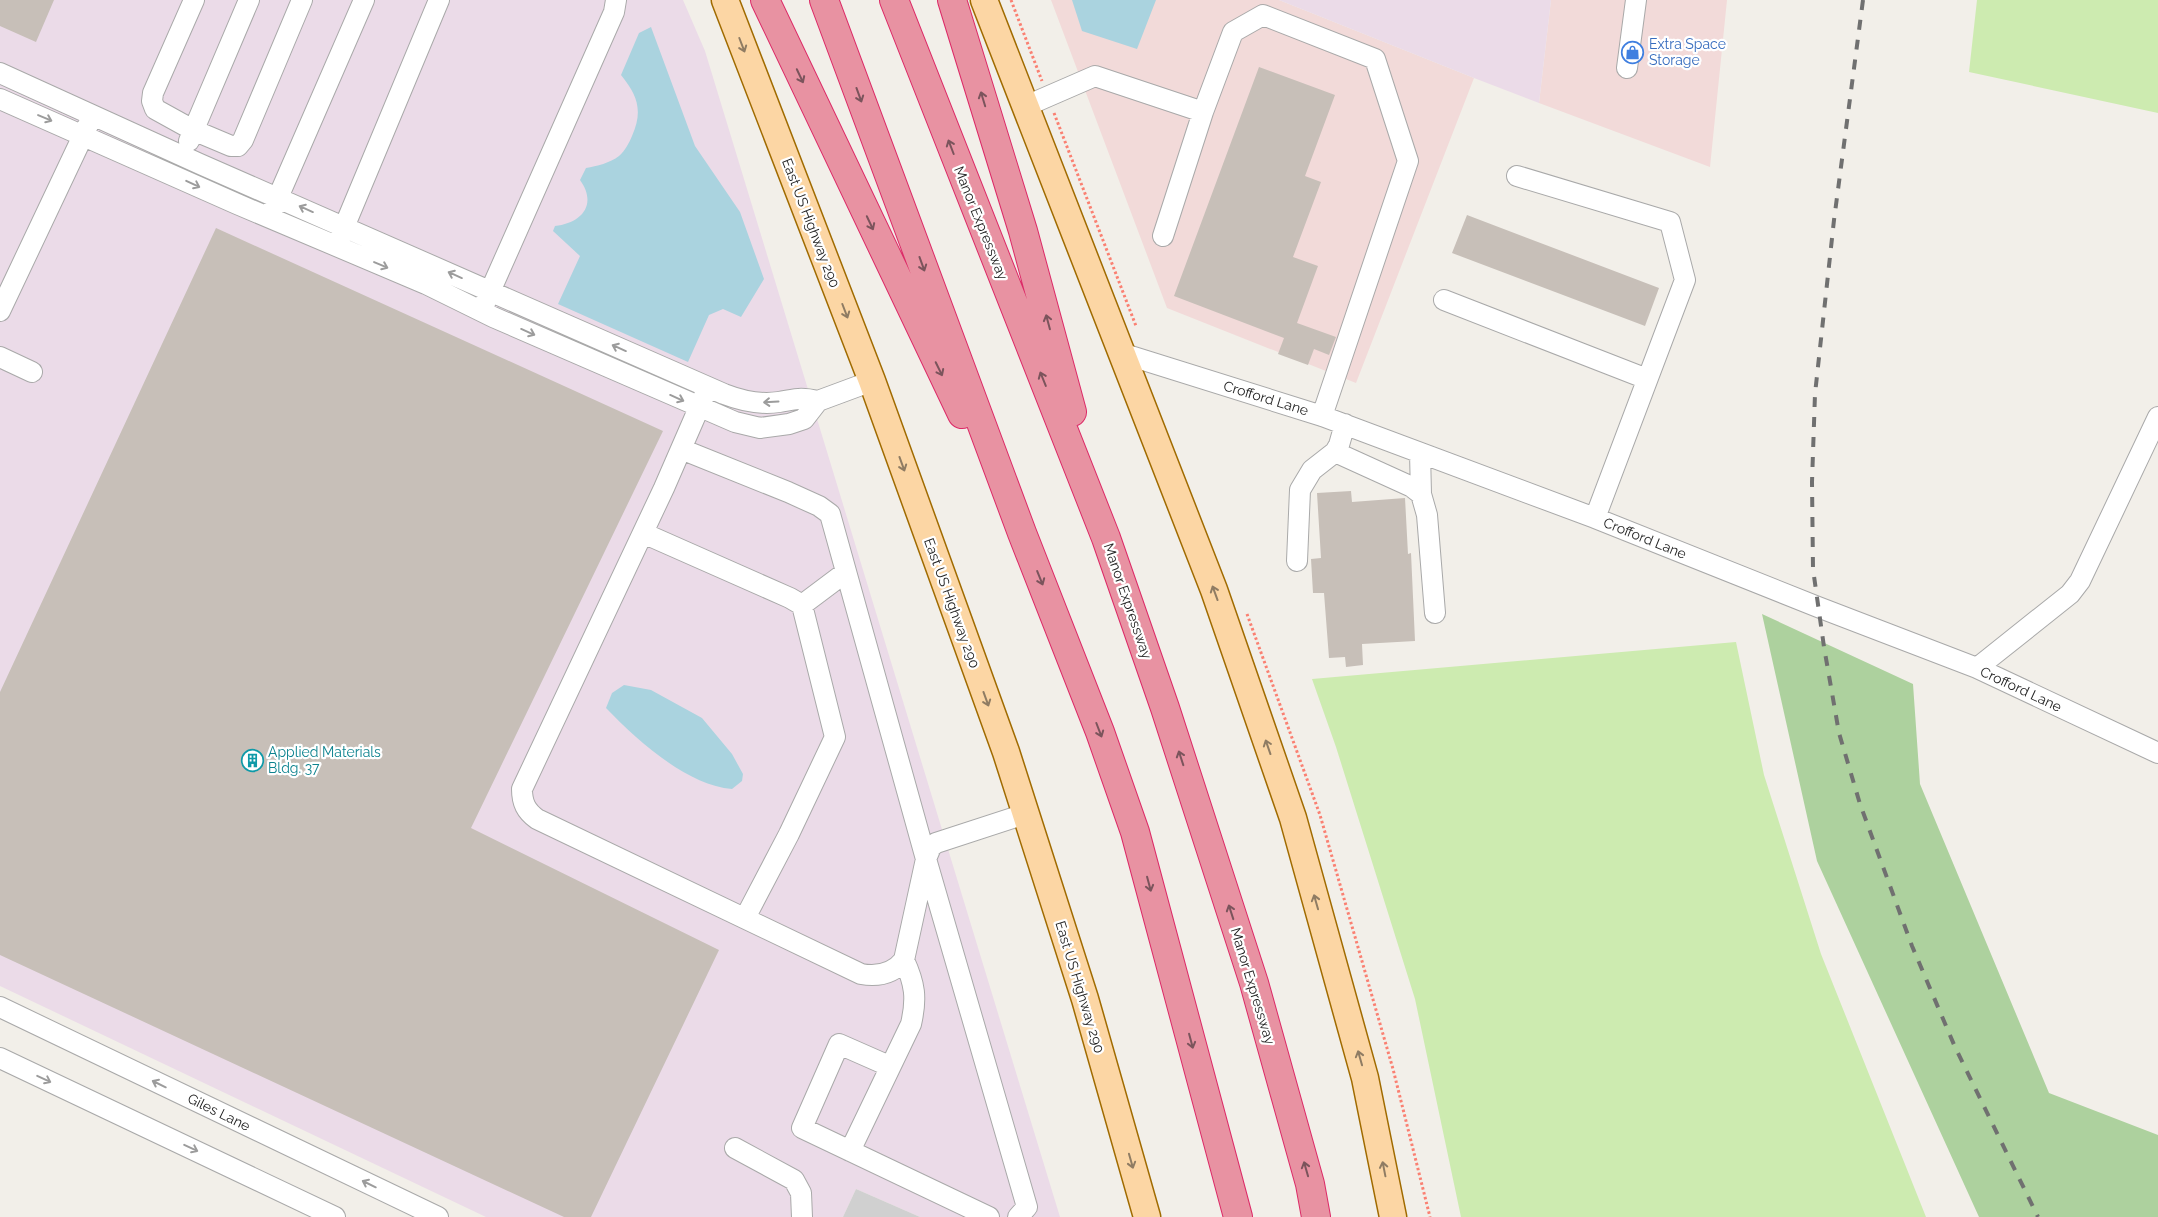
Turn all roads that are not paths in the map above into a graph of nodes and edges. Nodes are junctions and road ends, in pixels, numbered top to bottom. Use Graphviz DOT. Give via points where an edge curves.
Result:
graph roads {
  1 [pos="194,0"];
  2 [pos="249,0"];
  3 [pos="302,0"];
  4 [pos="364,0"];
  5 [pos="439,0"];
  6 [pos="616,0"];
  7 [pos="725,0"];
  8 [pos="764,0"];
  9 [pos="824,0"];
  10 [pos="894,0"];
  11 [pos="952,0"];
  12 [pos="984,0"];
  13 [pos="1636,0"];
  14 [pos="1627,68"];
  15 [pos="0,73"];
  16 [pos="0,99"];
  17 [pos="1026,106"];
  18 [pos="1203,112"];
  19 [pos="92,115"];
  20 [pos="193,130"];
  21 [pos="83,134"];
  22 [pos="182,156"];
  23 [pos="172,174"];
  24 [pos="1517,176"];
  25 [pos="278,197"];
  26 [pos="270,217"];
  27 [pos="345,226"];
  28 [pos="1163,236"];
  29 [pos="336,246"];
  30 [pos="490,290"];
  31 [pos="1444,300"];
  32 [pos="0,311"];
  33 [pos="482,311"];
  34 [pos="1121,353"];
  35 [pos="0,357"];
  36 [pos="32,372"];
  37 [pos="1647,379"];
  38 [pos="872,381"];
  39 [pos="708,387"];
  40 [pos="818,401"];
  41 [pos="698,408"];
  42 [pos="1322,416"];
  43 [pos="2158,416"];
  44 [pos="1345,424"];
  45 [pos="681,448"];
  46 [pos="1335,452"];
  47 [pos="1420,453"];
  48 [pos="1421,494"];
  49 [pos="1595,518"];
  50 [pos="643,533"];
  51 [pos="1022,533"];
  52 [pos="1106,538"];
  53 [pos="1297,561"];
  54 [pos="846,572"];
  55 [pos="802,605"];
  56 [pos="1435,613"];
  57 [pos="1977,668"];
  58 [pos="2158,753"];
  59 [pos="1025,814"];
  60 [pos="926,859"];
  61 [pos="745,918"];
  62 [pos="904,960"];
  63 [pos="0,1007"];
  64 [pos="0,1058"];
  65 [pos="889,1066"];
  66 [pos="735,1148"];
  67 [pos="850,1151"];
  68 [pos="410,1211"];
  69 [pos="335,1217"];
  70 [pos="438,1217"];
  71 [pos="802,1217"];
  72 [pos="989,1217"];
  73 [pos="1018,1217"];
  74 [pos="1147,1217"];
  75 [pos="1238,1217"];
  76 [pos="1316,1217"];
  77 [pos="1393,1217"];
  1 -- 20 [label="street" via="152,101 154,109"];
  2 -- 20 [label="street"];
  3 -- 20 [label="street" via="238,146"];
  4 -- 25 [label="street"];
  5 -- 27 [label="street"];
  6 -- 30 [label="street" via="614,12"];
  7 -- 38 [label="main road, East US Highway 290, one-way"];
  8 -- 51 [label="highway, one-way" via="939,369"];
  9 -- 51 [label="highway, one-way"];
  52 -- 10 [label="highway, Manor Expressway, one-way"];
  52 -- 11 [label="highway, one-way" via="1023,232"];
  12 -- 17 [label="main road"];
  13 -- 14 [label="street"];
  15 -- 19 [label="street"];
  16 -- 21 [label="street, one-way"];
  17 -- 18 [label="street" via="1094,76"];
  17 -- 34 [label="main road"];
  18 -- 28 [label="street"];
  18 -- 42 [label="street" via="1233,32 1263,15 1375,59 1408,161"];
  19 -- 21 [label="street"];
  19 -- 22 [label="street"];
  20 -- 22 [label="street"];
  21 -- 23 [label="street"];
  21 -- 32 [label="street"];
  22 -- 23 [label="street"];
  22 -- 25 [label="street"];
  23 -- 26 [label="street, one-way"];
  24 -- 37 [label="street" via="1670,222 1685,280"];
  25 -- 26 [label="street"];
  27 -- 25 [label="street, one-way"];
  26 -- 29 [label="street"];
  27 -- 29 [label="street"];
  30 -- 27 [label="street, one-way"];
  29 -- 33 [label="street, one-way"];
  30 -- 33 [label="street"];
  39 -- 30 [label="street, one-way"];
  31 -- 37 [label="street"];
  33 -- 41 [label="street, one-way"];
  34 -- 42 [label="street, Crofford Lane"];
  77 -- 34 [label="main road, one-way" via="1365,1078 1293,818 1214,590"];
  35 -- 36 [label="street"];
  37 -- 49 [label="street"];
  38 -- 40 [label="street"];
  38 -- 59 [label="main road, East US Highway 290, one-way" via="1006,752"];
  40 -- 39 [label="street, one-way" via="800,397 758,403 739,400"];
  39 -- 41 [label="street"];
  40 -- 41 [label="street" via="804,419 774,427 746,426"];
  41 -- 45 [label="street"];
  42 -- 44 [label="street, Crofford Lane"];
  43 -- 57 [label="street" via="2080,581 2070,594"];
  44 -- 46 [label="street"];
  44 -- 47 [label="street, Crofford Lane"];
  45 -- 50 [label="street"];
  45 -- 54 [label="street" via="788,492 830,514"];
  46 -- 48 [label="street"];
  46 -- 53 [label="street" via="1312,470 1300,490"];
  47 -- 48 [label="street"];
  47 -- 49 [label="street, Crofford Lane"];
  48 -- 56 [label="street" via="1427,514"];
  49 -- 57 [label="street, Crofford Lane"];
  50 -- 55 [label="street"];
  50 -- 61 [label="street" via="522,789 522,799 529,813 537,819"];
  51 -- 75 [label="highway, one-way" via="1100,732 1135,832"];
  76 -- 52 [label="highway, Manor Expressway, one-way" via="1310,1184 1254,983"];
  54 -- 55 [label="street"];
  54 -- 60 [label="street"];
  55 -- 61 [label="street" via="835,737"];
  57 -- 58 [label="street, Crofford Lane"];
  59 -- 60 [label="street" via="936,843"];
  59 -- 74 [label="main road, East US Highway 290, one-way" via="1085,999"];
  60 -- 62 [label="street"];
  60 -- 73 [label="street" via="1027,1207"];
  61 -- 62 [label="street" via="861,974 873,976 890,972"];
  62 -- 65 [label="street" via="912,976 916,1002 911,1024"];
  68 -- 63 [label="street, Giles Lane, one-way"];
  64 -- 69 [label="street, one-way"];
  65 -- 67 [label="street"];
  65 -- 67 [label="street" via="839,1044 802,1128"];
  66 -- 71 [label="street" via="794,1180 801,1194"];
  67 -- 72 [label="street"];
  68 -- 70 [label="street, Giles Lane"];
}
